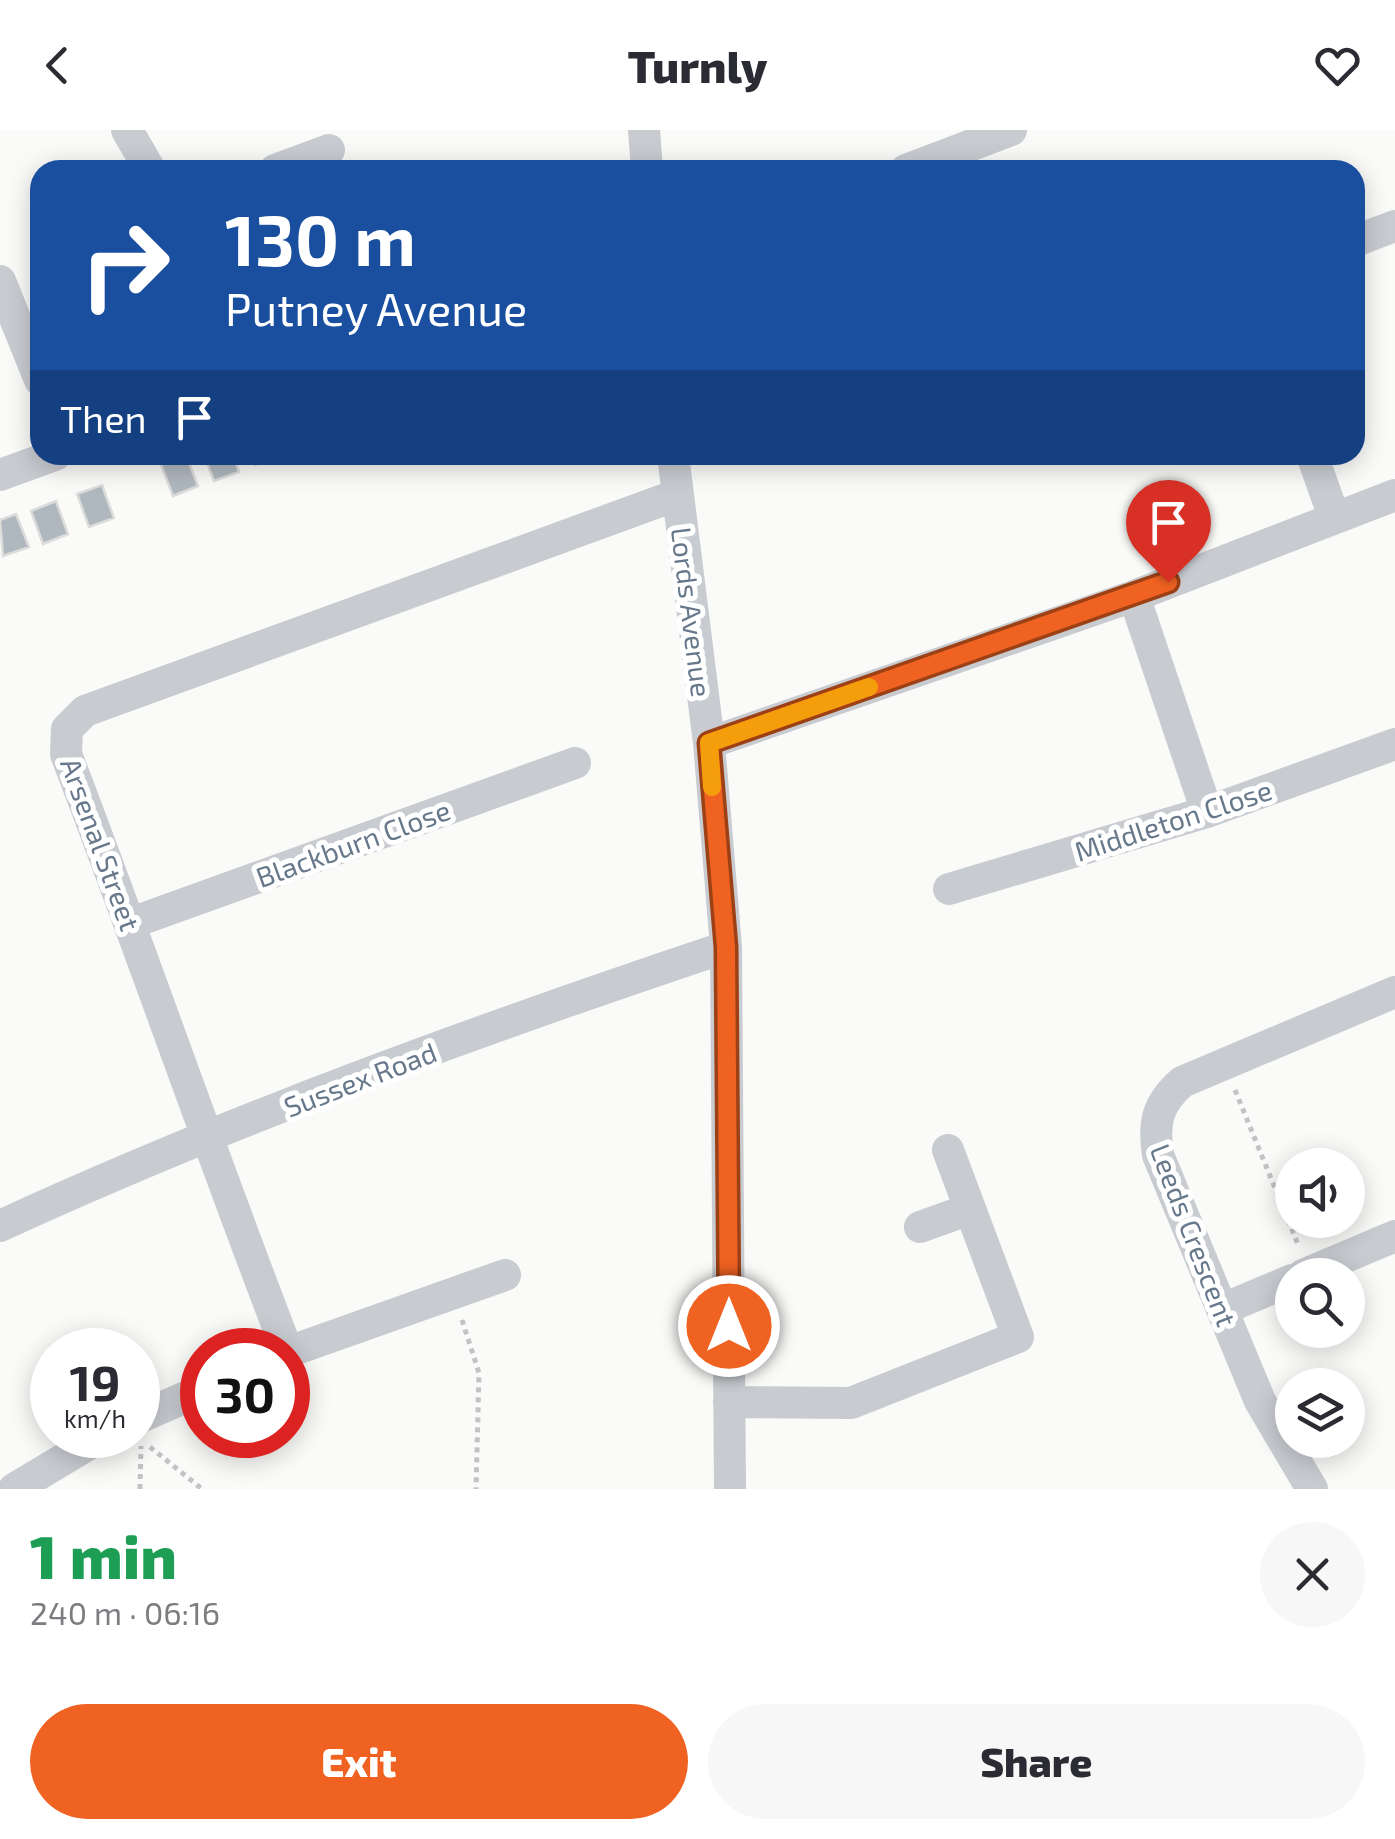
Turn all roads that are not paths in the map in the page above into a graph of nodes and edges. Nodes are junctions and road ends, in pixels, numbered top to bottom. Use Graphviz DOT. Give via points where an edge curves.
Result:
graph roads {
  1 [pos="127,130"];
  2 [pos="644,130"];
  3 [pos="1012,130"];
  4 [pos="329,150"];
  5 [pos="144,160"];
  6 [pos="302,160"];
  7 [pos="646,160"];
  8 [pos="932,160"];
  9 [pos="1395,226"];
  10 [pos="1365,237"];
  11 [pos="0,281"];
  12 [pos="30,355"];
  13 [pos="30,464"];
  14 [pos="674,465"];
  15 [pos="1316,465"];
  16 [pos="0,475"];
  17 [pos="677,495"];
  18 [pos="1395,496"];
  19 [pos="1334,517"];
  20 [pos="1134,596"];
  21 [pos="709,743"];
  22 [pos="1395,744"];
  23 [pos="575,762"];
  24 [pos="1207,812"];
  25 [pos="950,889"];
  26 [pos="131,924"];
  27 [pos="726,947"];
  28 [pos="1395,992"];
  29 [pos="204,1138"];
  30 [pos="948,1150"];
  31 [pos="970,1210"];
  32 [pos="0,1225"];
  33 [pos="920,1228"];
  34 [pos="1395,1236"];
  35 [pos="1344,1258"];
  36 [pos="505,1275"];
  37 [pos="1275,1287"];
  38 [pos="1223,1309"];
  39 [pos="278,1328"];
  40 [pos="310,1343"];
  41 [pos="729,1402"];
  42 [pos="66,1458"];
  43 [pos="14,1489"];
  44 [pos="730,1489"];
  45 [pos="1312,1489"];
  1 -- 5 [label="street"];
  2 -- 7 [label="street"];
  3 -- 8 [label="street"];
  4 -- 6 [label="street"];
  9 -- 10 [label="street"];
  11 -- 12 [label="street"];
  13 -- 16 [label="street"];
  14 -- 17 [label="street, Lords Avenue"];
  15 -- 19 [label="street"];
  17 -- 21 [label="street, Lords Avenue"];
  17 -- 26 [label="street, Arsenal Street" via="78,715 67,729 66,754"];
  18 -- 19 [label="street"];
  19 -- 20 [label="street"];
  20 -- 21 [label="street"];
  20 -- 24 [label="street"];
  21 -- 27 [label="street, Lords Avenue"];
  22 -- 24 [label="street, Middleton Close"];
  23 -- 26 [label="street, Blackburn Close"];
  24 -- 25 [label="street, Middleton Close"];
  26 -- 29 [label="street, Arsenal Street"];
  27 -- 29 [label="street, Sussex Road"];
  27 -- 41 [label="street, Lords Avenue"];
  28 -- 38 [label="street, Leeds Crescent" via="1182,1082 1169,1094 1156,1118 1158,1156"];
  29 -- 32 [label="street, Sussex Road"];
  29 -- 39 [label="street, Arsenal Street"];
  30 -- 31 [label="street"];
  31 -- 33 [label="street"];
  31 -- 41 [label="street" via="1018,1337 851,1403"];
  34 -- 35 [label="street"];
  36 -- 40 [label="street"];
  37 -- 38 [label="street"];
  38 -- 45 [label="street, Leeds Crescent" via="1260,1400"];
  41 -- 44 [label="street, Lords Avenue"];
  42 -- 43 [label="street"];
}
